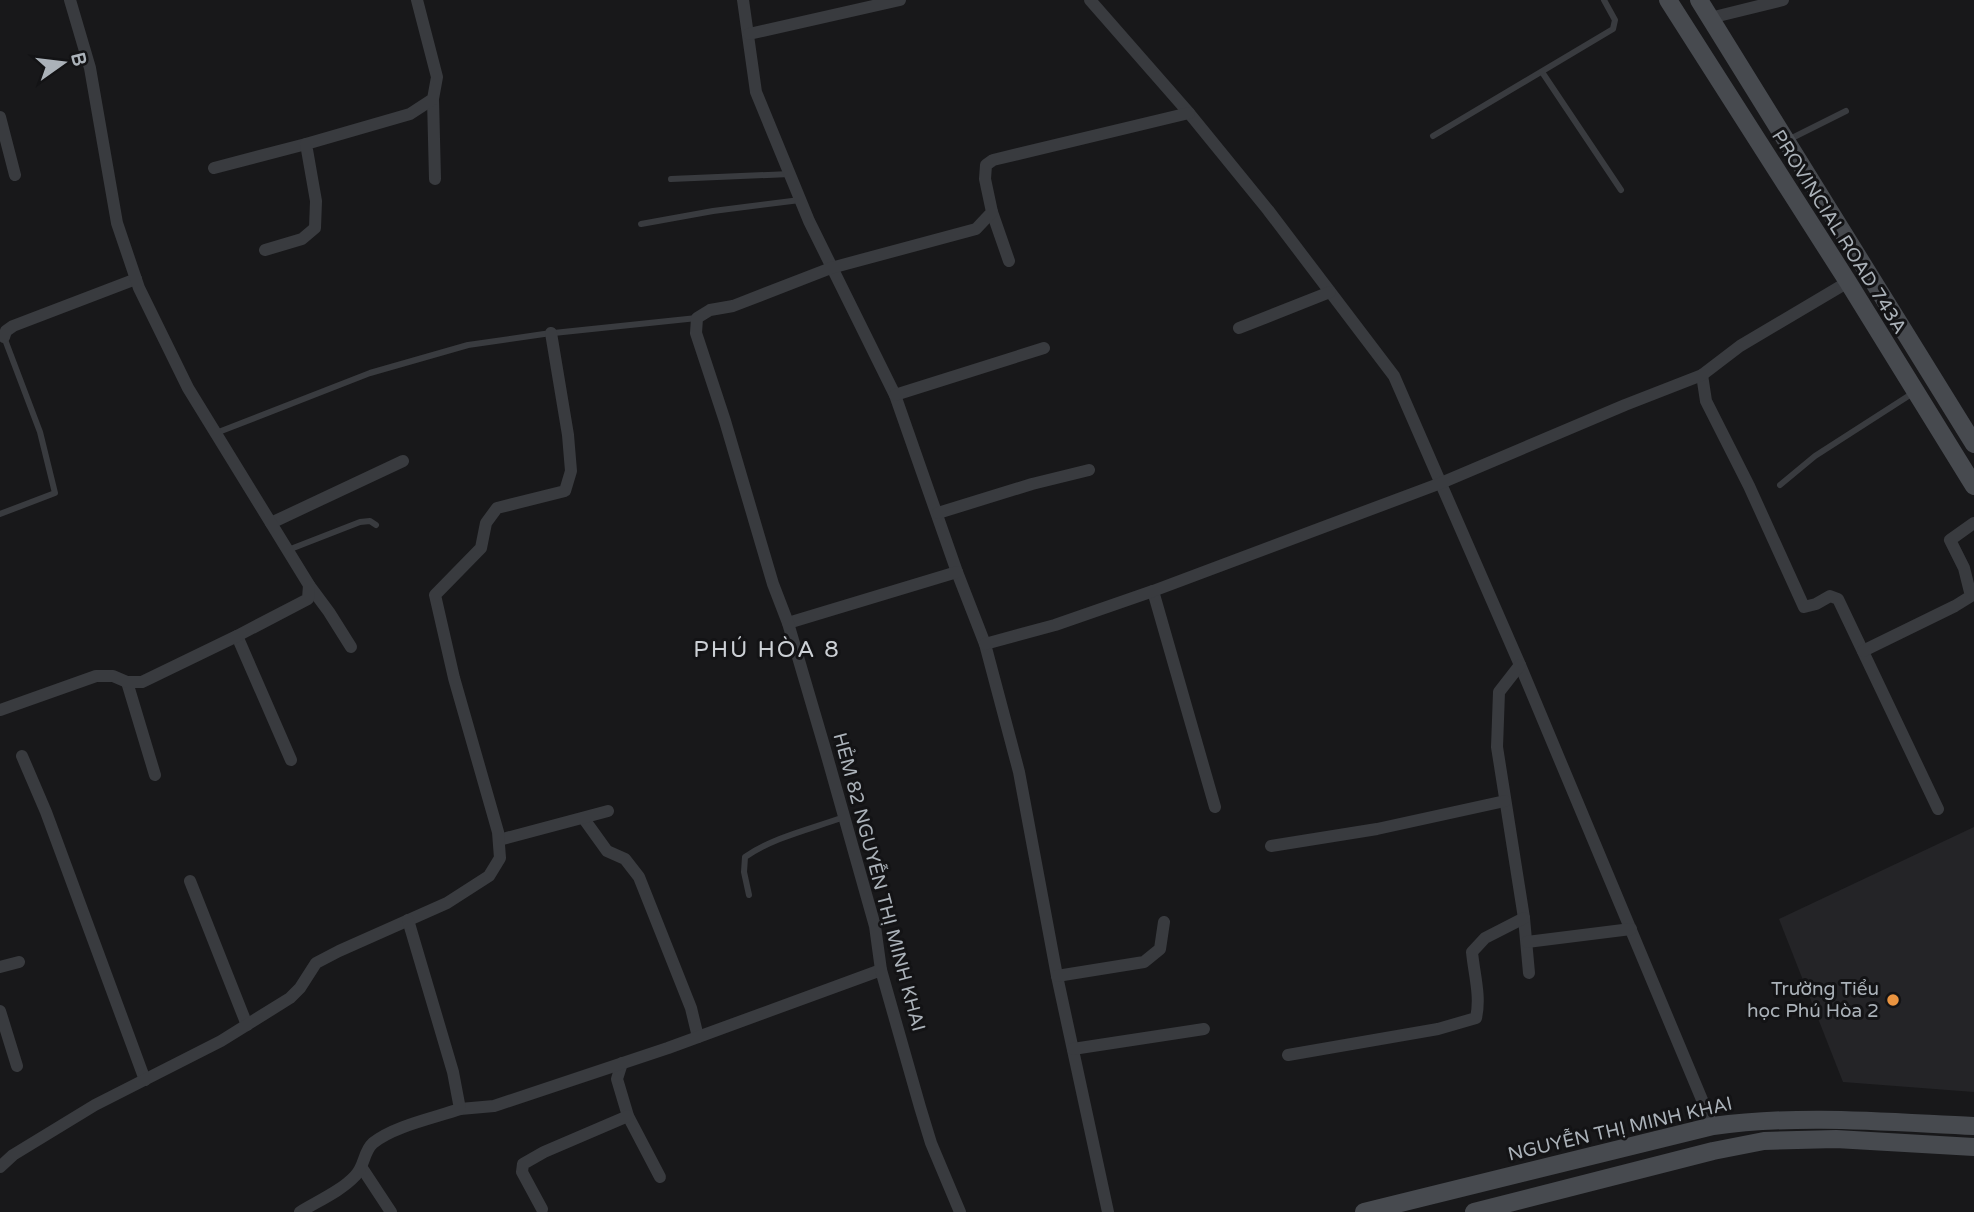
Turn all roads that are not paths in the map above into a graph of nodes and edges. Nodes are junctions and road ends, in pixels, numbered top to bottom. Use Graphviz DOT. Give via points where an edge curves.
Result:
graph roads {
  1 [pos="70,0"];
  2 [pos="417,0"];
  3 [pos="743,0"];
  4 [pos="900,0"];
  5 [pos="1090,0"];
  6 [pos="1604,0"];
  7 [pos="1668,0"];
  8 [pos="1699,0"];
  9 [pos="1779,0"];
  10 [pos="1710,18"];
  11 [pos="1688,32"];
  12 [pos="749,34"];
  13 [pos="1542,72"];
  14 [pos="433,99"];
  15 [pos="1846,111"];
  16 [pos="1189,113"];
  17 [pos="0,117"];
  18 [pos="1433,136"];
  19 [pos="1787,141"];
  20 [pos="306,144"];
  21 [pos="214,168"];
  22 [pos="790,174"];
  23 [pos="15,175"];
  24 [pos="435,179"];
  25 [pos="671,179"];
  26 [pos="1621,190"];
  27 [pos="800,200"];
  28 [pos="992,212"];
  29 [pos="641,224"];
  30 [pos="265,250"];
  31 [pos="1009,261"];
  32 [pos="831,268"];
  33 [pos="1867,270"];
  34 [pos="136,279"];
  35 [pos="1848,282"];
  36 [pos="1330,292"];
  37 [pos="697,318"];
  38 [pos="1239,328"];
  39 [pos="551,333"];
  40 [pos="4,337"];
  41 [pos="1044,348"];
  42 [pos="1702,375"];
  43 [pos="1915,392"];
  44 [pos="895,396"];
  45 [pos="216,433"];
  46 [pos="1974,444"];
  47 [pos="403,461"];
  48 [pos="1089,470"];
  49 [pos="1441,483"];
  50 [pos="1780,485"];
  51 [pos="1974,486"];
  52 [pos="938,513"];
  53 [pos="0,514"];
  54 [pos="271,523"];
  55 [pos="1974,523"];
  56 [pos="376,525"];
  57 [pos="288,550"];
  58 [pos="957,572"];
  59 [pos="309,585"];
  60 [pos="1153,591"];
  61 [pos="788,623"];
  62 [pos="237,636"];
  63 [pos="985,644"];
  64 [pos="351,648"];
  65 [pos="1863,651"];
  66 [pos="1520,665"];
  67 [pos="127,682"];
  68 [pos="0,710"];
  69 [pos="22,757"];
  70 [pos="291,760"];
  71 [pos="155,775"];
  72 [pos="1505,801"];
  73 [pos="1215,807"];
  74 [pos="1938,809"];
  75 [pos="608,811"];
  76 [pos="844,817"];
  77 [pos="584,819"];
  78 [pos="499,841"];
  79 [pos="1271,846"];
  80 [pos="190,881"];
  81 [pos="749,895"];
  82 [pos="1524,918"];
  83 [pos="408,920"];
  84 [pos="1164,922"];
  85 [pos="1631,929"];
  86 [pos="1527,943"];
  87 [pos="19,962"];
  88 [pos="0,967"];
  89 [pos="881,970"];
  90 [pos="1530,974"];
  91 [pos="1056,976"];
  92 [pos="0,1011"];
  93 [pos="247,1025"];
  94 [pos="1204,1029"];
  95 [pos="698,1037"];
  96 [pos="1073,1049"];
  97 [pos="1289,1055"];
  98 [pos="622,1063"];
  99 [pos="17,1066"];
  100 [pos="145,1080"];
  101 [pos="460,1109"];
  102 [pos="628,1116"];
  103 [pos="1713,1126"];
  104 [pos="1974,1126"];
  105 [pos="1974,1147"];
  106 [pos="0,1167"];
  107 [pos="362,1168"];
  108 [pos="660,1177"];
  109 [pos="1533,1205"];
  110 [pos="539,1211"];
  111 [pos="300,1212"];
  112 [pos="391,1212"];
  113 [pos="960,1212"];
  114 [pos="1108,1212"];
  115 [pos="1364,1212"];
  116 [pos="1474,1212"];
  1 -- 34 [label="street" via="90,68 117,223"];
  2 -- 14 [label="street" via="437,77"];
  3 -- 12 [label="street"];
  4 -- 12 [label="street"];
  5 -- 16 [label="street"];
  6 -- 13 [label="lane" via="1615,20 1613,29"];
  7 -- 11 [label="main road, PROVINCIAL ROAD 743A"];
  8 -- 10 [label="main road, PROVINCIAL ROAD 743A"];
  9 -- 10 [label="street"];
  10 -- 11 [label="main road"];
  10 -- 19 [label="main road, PROVINCIAL ROAD 743A"];
  11 -- 35 [label="main road, PROVINCIAL ROAD 743A"];
  12 -- 22 [label="street" via="756,92"];
  13 -- 18 [label="lane"];
  13 -- 26 [label="lane"];
  14 -- 20 [label="street" via="410,114"];
  14 -- 24 [label="street"];
  15 -- 19 [label="lane"];
  16 -- 28 [label="street" via="993,160 986,166 985,180"];
  16 -- 36 [label="street"];
  17 -- 23 [label="street"];
  19 -- 33 [label="main road, PROVINCIAL ROAD 743A"];
  20 -- 21 [label="street"];
  20 -- 30 [label="street" via="316,201 314,228 302,239"];
  22 -- 25 [label="lane"];
  22 -- 27 [label="street"];
  27 -- 29 [label="lane"];
  27 -- 32 [label="street"];
  28 -- 31 [label="street"];
  28 -- 32 [label="street" via="976,229"];
  32 -- 37 [label="street"];
  32 -- 44 [label="street"];
  33 -- 35 [label="main road"];
  33 -- 46 [label="main road, PROVINCIAL ROAD 743A"];
  34 -- 40 [label="street" via="13,326"];
  34 -- 45 [label="street" via="188,388"];
  35 -- 42 [label="street" via="1740,346"];
  35 -- 43 [label="main road, PROVINCIAL ROAD 743A"];
  36 -- 38 [label="street"];
  36 -- 49 [label="street" via="1394,376"];
  37 -- 39 [label="lane"];
  37 -- 61 [label="street, HẺM 82 NGUYỄN THỊ MINH KHAI" via="696,333"];
  39 -- 45 [label="lane" via="468,345 370,373"];
  39 -- 78 [label="street" via="568,435 571,471 565,491 497,508 486,523 481,548 435,595"];
  40 -- 53 [label="lane" via="40,432 55,493"];
  41 -- 44 [label="street"];
  42 -- 49 [label="street"];
  42 -- 65 [label="street" via="1706,401 1804,607 1835,596"];
  43 -- 50 [label="lane" via="1815,456"];
  43 -- 51 [label="main road, PROVINCIAL ROAD 743A"];
  44 -- 52 [label="street"];
  45 -- 54 [label="street"];
  47 -- 54 [label="street"];
  48 -- 52 [label="street"];
  49 -- 60 [label="street"];
  49 -- 66 [label="street"];
  52 -- 58 [label="street"];
  54 -- 57 [label="street"];
  55 -- 65 [label="street" via="1950,540 1964,568 1970,596"];
  56 -- 57 [label="lane" via="360,522"];
  57 -- 59 [label="street"];
  58 -- 61 [label="street"];
  58 -- 63 [label="street"];
  59 -- 62 [label="street" via="308,599"];
  59 -- 64 [label="street"];
  60 -- 63 [label="street"];
  60 -- 73 [label="street"];
  61 -- 76 [label="street, HẺM 82 NGUYỄN THỊ MINH KHAI"];
  62 -- 67 [label="street" via="142,682"];
  62 -- 70 [label="street"];
  63 -- 91 [label="street" via="1019,772"];
  65 -- 74 [label="street"];
  66 -- 72 [label="street" via="1499,692 1497,747"];
  66 -- 85 [label="street"];
  67 -- 68 [label="street" via="96,676"];
  67 -- 71 [label="street"];
  69 -- 100 [label="street"];
  72 -- 79 [label="street"];
  72 -- 82 [label="street"];
  75 -- 77 [label="street"];
  76 -- 81 [label="lane" via="745,857"];
  76 -- 89 [label="street, HẺM 82 NGUYỄN THỊ MINH KHAI" via="875,926"];
  77 -- 78 [label="street"];
  77 -- 95 [label="street" via="607,851 625,859 639,877"];
  78 -- 83 [label="street" via="500,858 489,876 447,903"];
  80 -- 93 [label="street"];
  82 -- 86 [label="street"];
  82 -- 97 [label="street" via="1485,938 1472,952 1479,1003 1476,1018"];
  83 -- 93 [label="street" via="316,963 290,998"];
  83 -- 101 [label="street"];
  84 -- 91 [label="street" via="1160,949 1143,962"];
  85 -- 86 [label="street"];
  85 -- 103 [label="street"];
  86 -- 90 [label="street"];
  87 -- 88 [label="street"];
  89 -- 95 [label="street"];
  89 -- 113 [label="street, HẺM 82 NGUYỄN THỊ MINH KHAI" via="931,1143"];
  91 -- 96 [label="street"];
  92 -- 99 [label="street"];
  93 -- 100 [label="street"];
  94 -- 96 [label="street"];
  95 -- 98 [label="street"];
  96 -- 114 [label="street"];
  98 -- 101 [label="street" via="494,1106"];
  98 -- 102 [label="street" via="617,1079"];
  100 -- 106 [label="street" via="13,1154"];
  101 -- 107 [label="street" via="389,1133 366,1152"];
  102 -- 108 [label="street"];
  102 -- 110 [label="street" via="523,1164 522,1172"];
  103 -- 104 [label="main road, NGUYỄN THỊ MINH KHAI" via="1811,1119"];
  103 -- 115 [label="main road, NGUYỄN THỊ MINH KHAI"];
  105 -- 109 [label="main road" via="1836,1139 1764,1141 1713,1151"];
  107 -- 111 [label="street"];
  107 -- 112 [label="street"];
  109 -- 116 [label="main road"];
}
